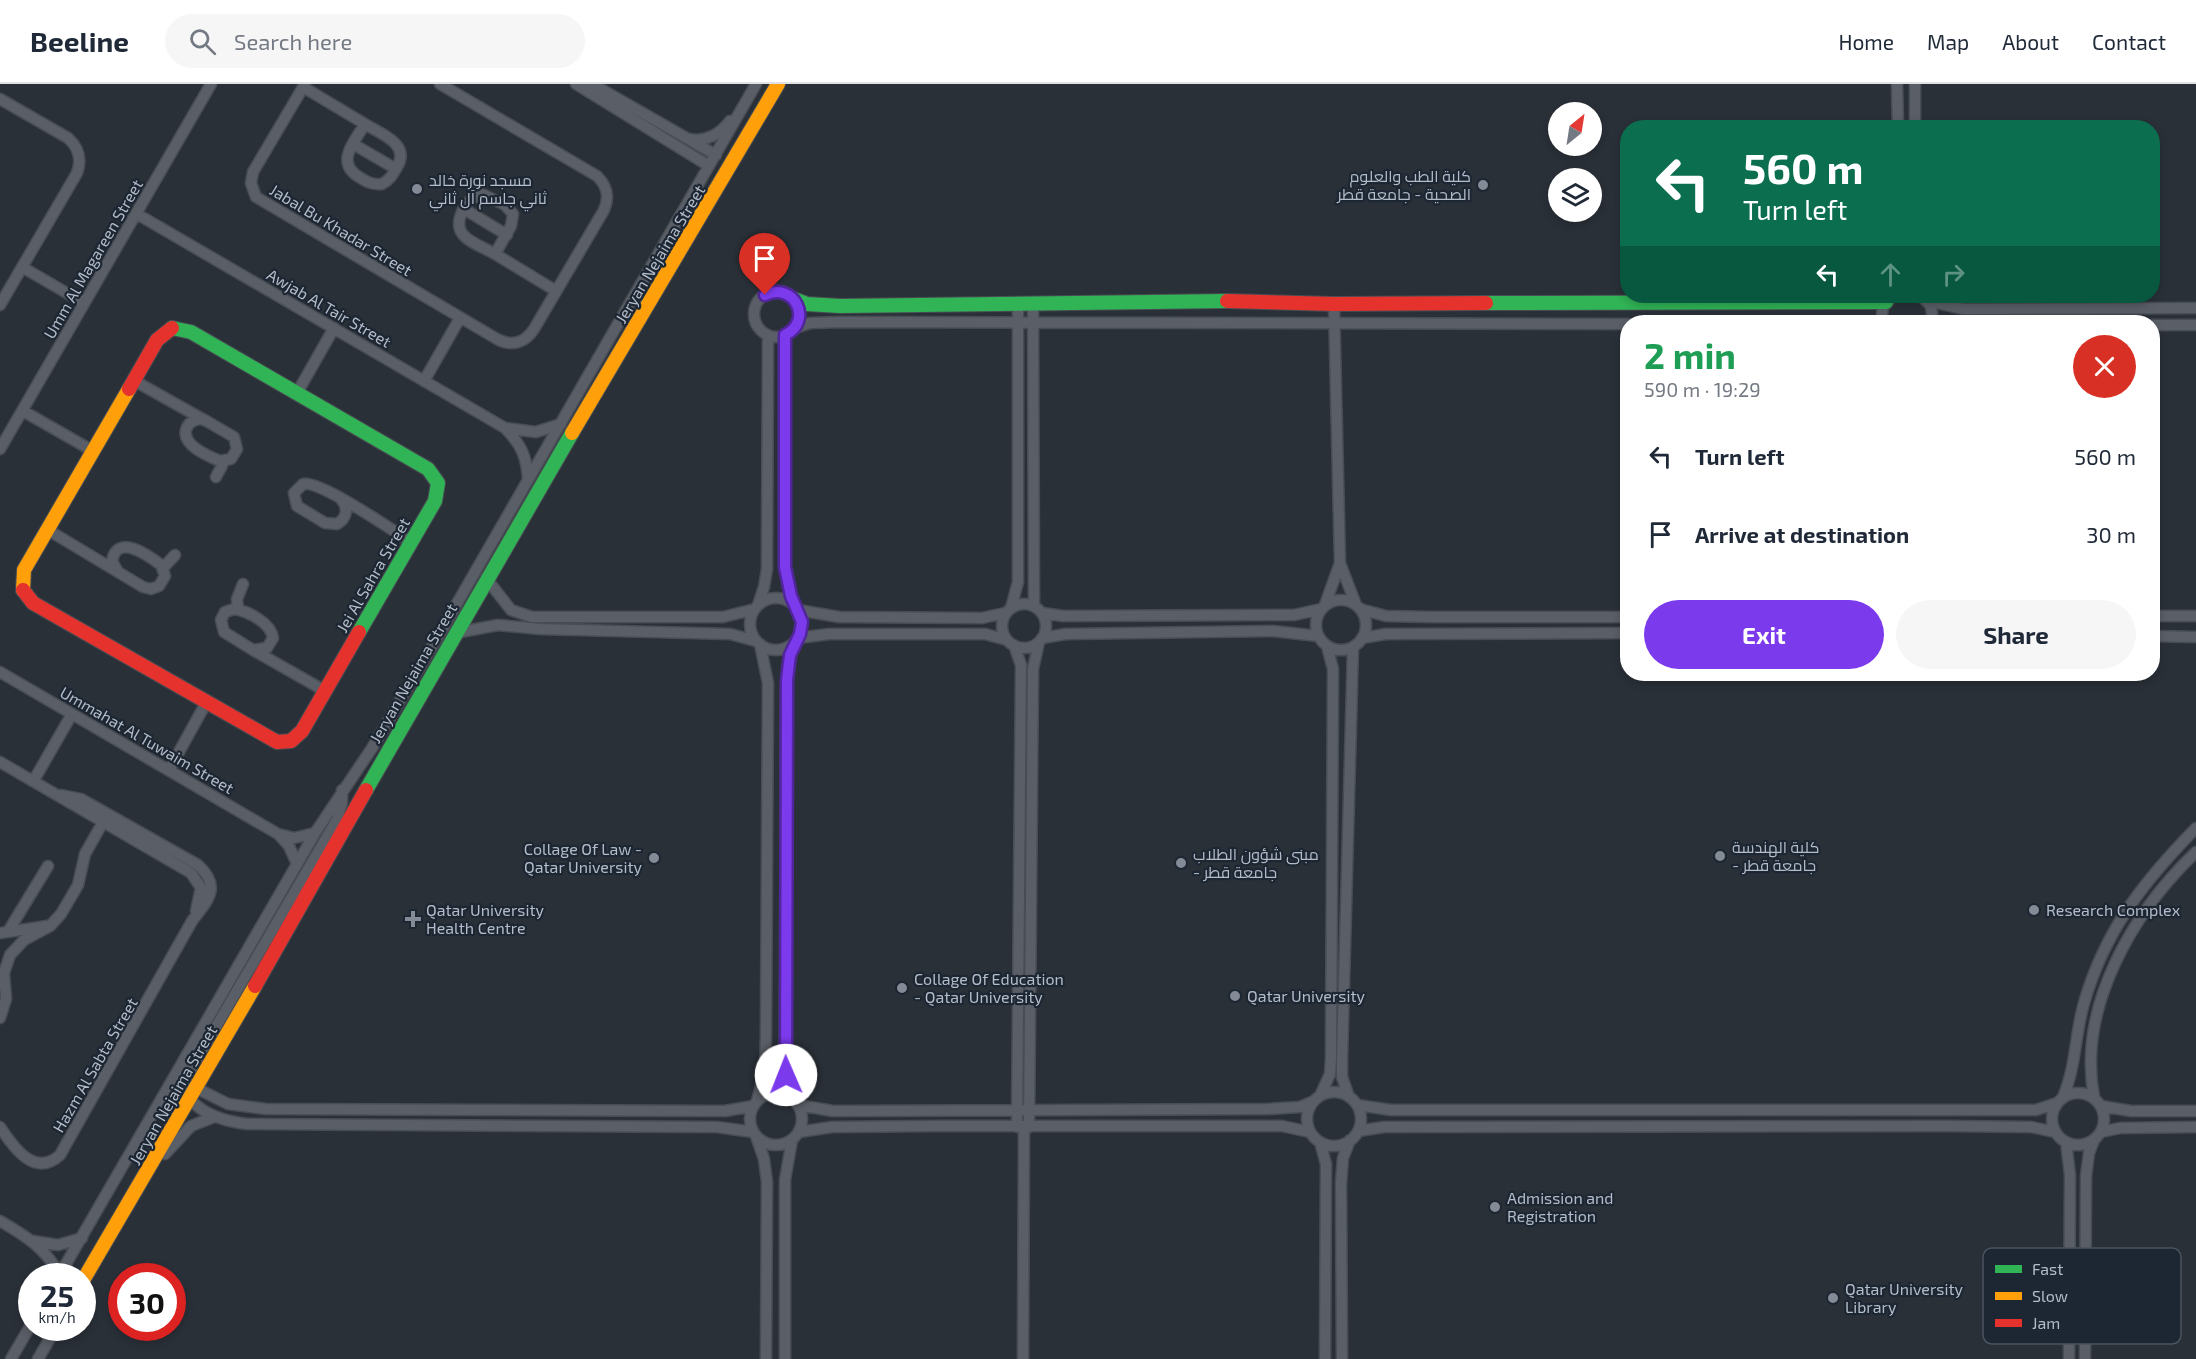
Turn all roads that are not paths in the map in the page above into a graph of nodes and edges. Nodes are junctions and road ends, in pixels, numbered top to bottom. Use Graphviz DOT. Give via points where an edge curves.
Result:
graph roads {
  1 [pos="211,84"];
  2 [pos="440,84"];
  3 [pos="576,84"];
  4 [pos="592,84"];
  5 [pos="750,84"];
  6 [pos="756,84"];
  7 [pos="778,84"];
  8 [pos="1898,84"];
  9 [pos="1915,84"];
  10 [pos="304,86"];
  11 [pos="0,99"];
  12 [pos="1898,120"];
  13 [pos="1915,120"];
  14 [pos="365,124"];
  15 [pos="685,138"];
  16 [pos="353,144"];
  17 [pos="716,155"];
  18 [pos="709,166"];
  19 [pos="396,169"];
  20 [pos="464,209"];
  21 [pos="137,214"];
  22 [pos="507,235"];
  23 [pos="495,254"];
  24 [pos="22,267"];
  25 [pos="556,291"];
  26 [pos="794,298"];
  27 [pos="1620,302"];
  28 [pos="84,303"];
  29 [pos="1943,303"];
  30 [pos="1334,304"];
  31 [pos="1516,304"];
  32 [pos="0,305"];
  33 [pos="1018,305"];
  34 [pos="1033,305"];
  35 [pos="2196,308"];
  36 [pos="460,318"];
  37 [pos="1018,322"];
  38 [pos="1033,322"];
  39 [pos="1335,322"];
  40 [pos="1512,323"];
  41 [pos="1620,324"];
  42 [pos="2160,325"];
  43 [pos="2196,325"];
  44 [pos="334,328"];
  45 [pos="795,328"];
  46 [pos="768,335"];
  47 [pos="785,335"];
  48 [pos="133,381"];
  49 [pos="424,381"];
  50 [pos="297,393"];
  51 [pos="177,405"];
  52 [pos="23,411"];
  53 [pos="207,421"];
  54 [pos="561,424"];
  55 [pos="187,426"];
  56 [pos="505,428"];
  57 [pos="1017,432"];
  58 [pos="1032,432"];
  59 [pos="0,449"];
  60 [pos="93,451"];
  61 [pos="224,462"];
  62 [pos="216,477"];
  63 [pos="528,480"];
  64 [pos="341,499"];
  65 [pos="368,516"];
  66 [pos="343,519"];
  67 [pos="1019,522"];
  68 [pos="1032,522"];
  69 [pos="48,530"];
  70 [pos="411,542"];
  71 [pos="114,554"];
  72 [pos="175,555"];
  73 [pos="93,556"];
  74 [pos="1340,563"];
  75 [pos="163,568"];
  76 [pos="118,572"];
  77 [pos="486,578"];
  78 [pos="243,584"];
  79 [pos="756,607"];
  80 [pos="1323,607"];
  81 [pos="1358,607"];
  82 [pos="796,608"];
  83 [pos="238,609"];
  84 [pos="1038,610"];
  85 [pos="1008,611"];
  86 [pos="2160,616"];
  87 [pos="2196,616"];
  88 [pos="1515,617"];
  89 [pos="1560,617"];
  90 [pos="1620,617"];
  91 [pos="626,618"];
  92 [pos="657,618"];
  93 [pos="627,632"];
  94 [pos="657,632"];
  95 [pos="454,633"];
  96 [pos="1514,633"];
  97 [pos="1558,633"];
  98 [pos="1620,633"];
  99 [pos="1318,636"];
  100 [pos="2160,636"];
  101 [pos="2196,637"];
  102 [pos="1362,638"];
  103 [pos="1041,640"];
  104 [pos="796,641"];
  105 [pos="272,642"];
  106 [pos="758,642"];
  107 [pos="1011,643"];
  108 [pos="1327,646"];
  109 [pos="1353,647"];
  110 [pos="253,650"];
  111 [pos="280,665"];
  112 [pos="0,672"];
  113 [pos="325,691"];
  114 [pos="206,704"];
  115 [pos="72,714"];
  116 [pos="0,762"];
  117 [pos="169,770"];
  118 [pos="34,780"];
  119 [pos="342,790"];
  120 [pos="61,795"];
  121 [pos="103,822"];
  122 [pos="122,828"];
  123 [pos="2196,828"];
  124 [pos="315,833"];
  125 [pos="278,834"];
  126 [pos="2196,852"];
  127 [pos="297,864"];
  128 [pos="48,866"];
  129 [pos="1032,886"];
  130 [pos="1019,887"];
  131 [pos="50,926"];
  132 [pos="5,931"];
  133 [pos="1018,980"];
  134 [pos="1030,981"];
  135 [pos="0,1018"];
  136 [pos="182,1063"];
  137 [pos="1330,1074"];
  138 [pos="1342,1074"];
  139 [pos="182,1085"];
  140 [pos="197,1087"];
  141 [pos="165,1094"];
  142 [pos="1317,1098"];
  143 [pos="189,1100"];
  144 [pos="2060,1100"];
  145 [pos="1353,1101"];
  146 [pos="2097,1101"];
  147 [pos="794,1102"];
  148 [pos="755,1104"];
  149 [pos="369,1108"];
  150 [pos="1017,1109"];
  151 [pos="1030,1109"];
  152 [pos="662,1111"];
  153 [pos="2196,1111"];
  154 [pos="214,1117"];
  155 [pos="369,1124"];
  156 [pos="0,1127"];
  157 [pos="662,1127"];
  158 [pos="1023,1127"];
  159 [pos="2196,1127"];
  160 [pos="1310,1132"];
  161 [pos="2055,1132"];
  162 [pos="754,1134"];
  163 [pos="796,1136"];
  164 [pos="1354,1136"];
  165 [pos="2098,1136"];
  166 [pos="1320,1142"];
  167 [pos="2066,1142"];
  168 [pos="1326,1185"];
  169 [pos="1341,1185"];
  170 [pos="130,1201"];
  171 [pos="0,1221"];
  172 [pos="82,1238"];
  173 [pos="33,1241"];
  174 [pos="2070,1248"];
  175 [pos="2086,1248"];
  176 [pos="51,1263"];
  177 [pos="67,1263"];
  178 [pos="93,1263"];
  179 [pos="1325,1329"];
  180 [pos="1342,1330"];
  181 [pos="22,1341"];
  182 [pos="48,1341"];
  183 [pos="2069,1344"];
  184 [pos="2085,1344"];
  185 [pos="11,1359"];
  186 [pos="38,1359"];
  187 [pos="766,1359"];
  188 [pos="785,1359"];
  189 [pos="1023,1359"];
  190 [pos="1325,1359"];
  191 [pos="1342,1359"];
  192 [pos="2069,1359"];
  193 [pos="2085,1359"];
  1 -- 21 [label="street, Umm Al Magareen Street"];
  2 -- 25 [label="street, Jabal Bu Khadar Street" via="592,173 604,184 604,210"];
  3 -- 18 [label="street"];
  4 -- 15 [label="street"];
  5 -- 15 [label="street" via="720,132 703,140"];
  6 -- 17 [label="street, Jeryan Nejaima Street"];
  7 -- 77 [label="street, Jeryan Nejaima Street"];
  8 -- 12 [label="street"];
  9 -- 13 [label="street"];
  10 -- 14 [label="street"];
  10 -- 36 [label="street, Jabal Bu Khadar Street" via="253,172 256,197"];
  11 -- 24 [label="street" via="68,138 80,159 77,173"];
  14 -- 16 [label="street"];
  14 -- 19 [label="street" via="400,147 401,159"];
  15 -- 17 [label="street"];
  16 -- 19 [label="street"];
  16 -- 19 [label="street" via="346,164 369,183 386,183"];
  17 -- 18 [label="street, Jeryan Nejaima Street"];
  18 -- 54 [label="street, Jeryan Nejaima Street"];
  20 -- 22 [label="street"];
  20 -- 22 [label="street" via="470,199 482,194 505,205 514,218"];
  20 -- 23 [label="street" via="458,220 460,232"];
  21 -- 28 [label="street, Umm Al Magareen Street"];
  21 -- 44 [label="street, Awjab Al Tair Street"];
  22 -- 23 [label="street"];
  23 -- 25 [label="street"];
  24 -- 28 [label="street"];
  24 -- 32 [label="street"];
  25 -- 36 [label="street, Jabal Bu Khadar Street" via="531,334 518,342 502,341"];
  26 -- 33 [label="street" via="807,304 840,306"];
  26 -- 45 [label="street" via="800,313"];
  26 -- 46 [label="street" via="778,291 759,301 754,313 756,322"];
  27 -- 31 [label="street"];
  28 -- 52 [label="street, Umm Al Magareen Street"];
  29 -- 35 [label="street" via="1963,309"];
  30 -- 31 [label="street"];
  30 -- 34 [label="street" via="1209,300"];
  30 -- 39 [label="street"];
  31 -- 40 [label="street" via="1509,315"];
  33 -- 34 [label="street"];
  33 -- 37 [label="street"];
  34 -- 38 [label="street"];
  36 -- 49 [label="street"];
  37 -- 38 [label="street"];
  37 -- 45 [label="street" via="826,322"];
  37 -- 57 [label="street"];
  38 -- 39 [label="street"];
  38 -- 58 [label="street"];
  39 -- 40 [label="street"];
  39 -- 74 [label="street"];
  40 -- 41 [label="street"];
  42 -- 43 [label="street"];
  44 -- 49 [label="street, Awjab Al Tair Street"];
  44 -- 50 [label="street"];
  45 -- 47 [label="street"];
  46 -- 47 [label="street"];
  46 -- 79 [label="street" via="767,568"];
  47 -- 82 [label="street" via="785,567"];
  48 -- 50 [label="street, Jei Al Sahra Street" via="160,336 177,328 191,332"];
  48 -- 51 [label="street"];
  48 -- 60 [label="street, Jei Al Sahra Street"];
  49 -- 56 [label="street, Awjab Al Tair Street"];
  50 -- 70 [label="street, Jei Al Sahra Street" via="434,475 437,497"];
  51 -- 53 [label="street"];
  51 -- 55 [label="street"];
  52 -- 59 [label="street, Umm Al Magareen Street"];
  52 -- 60 [label="street"];
  53 -- 55 [label="street" via="194,420"];
  53 -- 61 [label="street" via="236,441 236,453"];
  54 -- 56 [label="street, Awjab Al Tair Street" via="536,432"];
  54 -- 63 [label="street, Jeryan Nejaima Street"];
  55 -- 61 [label="street" via="188,443"];
  56 -- 63 [label="street, Awjab Al Tair Street" via="521,445"];
  57 -- 58 [label="street"];
  57 -- 67 [label="street"];
  58 -- 68 [label="street"];
  60 -- 69 [label="street, Jei Al Sahra Street"];
  61 -- 62 [label="street"];
  63 -- 119 [label="street, Jeryan Nejaima Street" via="375,742"];
  64 -- 65 [label="street"];
  64 -- 66 [label="street" via="346,509"];
  64 -- 66 [label="street" via="312,483 303,484 294,493 297,506 325,523 337,524"];
  65 -- 66 [label="street"];
  65 -- 70 [label="street"];
  67 -- 68 [label="street"];
  67 -- 85 [label="street" via="1018,582"];
  68 -- 84 [label="street"];
  69 -- 73 [label="street"];
  69 -- 114 [label="street, Jei Al Sahra Street" via="22,575 28,600"];
  70 -- 113 [label="street, Jei Al Sahra Street"];
  71 -- 73 [label="street"];
  71 -- 75 [label="street" via="130,547"];
  71 -- 76 [label="street" via="113,566"];
  72 -- 75 [label="street"];
  73 -- 76 [label="street"];
  74 -- 80 [label="street"];
  74 -- 81 [label="street"];
  75 -- 76 [label="street" via="162,584 151,589"];
  77 -- 91 [label="street" via="503,603 525,616"];
  77 -- 95 [label="street, Jeryan Nejaima Street"];
  78 -- 83 [label="street"];
  79 -- 82 [label="street" via="768,599 779,598"];
  79 -- 92 [label="street" via="723,618"];
  79 -- 106 [label="street" via="750,625"];
  80 -- 81 [label="street" via="1337,600"];
  80 -- 84 [label="street" via="1294,615 1063,616"];
  80 -- 99 [label="street" via="1316,622"];
  81 -- 88 [label="street" via="1386,616"];
  81 -- 102 [label="street" via="1366,626"];
  82 -- 85 [label="street" via="839,617 982,618"];
  82 -- 104 [label="street" via="802,622"];
  83 -- 105 [label="street" via="269,627"];
  83 -- 110 [label="street" via="222,616 222,628"];
  84 -- 85 [label="street" via="1024,604"];
  84 -- 103 [label="street" via="1046,623"];
  85 -- 107 [label="street" via="1002,627"];
  86 -- 87 [label="street"];
  88 -- 89 [label="street"];
  88 -- 96 [label="street"];
  89 -- 90 [label="street"];
  89 -- 97 [label="street"];
  91 -- 92 [label="street"];
  91 -- 93 [label="street"];
  92 -- 94 [label="street"];
  93 -- 94 [label="street"];
  93 -- 95 [label="street" via="498,625"];
  94 -- 106 [label="street" via="730,634"];
  95 -- 140 [label="street, Jeryan Nejaima Street"];
  96 -- 97 [label="street"];
  96 -- 102 [label="street" via="1386,633"];
  97 -- 98 [label="street"];
  99 -- 103 [label="street" via="1273,631 1066,634"];
  99 -- 108 [label="street"];
  100 -- 101 [label="street"];
  102 -- 109 [label="street"];
  103 -- 107 [label="street" via="1024,648"];
  103 -- 129 [label="street" via="1034,669"];
  104 -- 106 [label="street" via="775,650"];
  104 -- 107 [label="street" via="829,634 977,634"];
  104 -- 147 [label="street" via="786,693 785,1064"];
  105 -- 110 [label="street" via="264,650"];
  105 -- 111 [label="street"];
  106 -- 148 [label="street" via="768,683 766,1034 765,1070"];
  107 -- 130 [label="street" via="1021,664"];
  108 -- 109 [label="street" via="1340,650"];
  108 -- 137 [label="street" via="1333,669"];
  109 -- 138 [label="street"];
  110 -- 111 [label="street"];
  111 -- 113 [label="street"];
  112 -- 115 [label="street, Ummahat Al Tuwaim Street"];
  113 -- 114 [label="street, Jei Al Sahra Street" via="299,735 282,743 267,739"];
  114 -- 117 [label="street"];
  115 -- 117 [label="street, Ummahat Al Tuwaim Street"];
  115 -- 118 [label="street"];
  116 -- 118 [label="street, Hazm Al Sabta Street"];
  117 -- 125 [label="street, Ummahat Al Tuwaim Street"];
  118 -- 120 [label="street, Hazm Al Sabta Street"];
  119 -- 124 [label="street, Jeryan Nejaima Street"];
  119 -- 139 [label="street" via="338,818"];
  120 -- 121 [label="street, Hazm Al Sabta Street"];
  120 -- 122 [label="street, Hazm Al Sabta Street" via="81,799"];
  121 -- 122 [label="street, Hazm Al Sabta Street"];
  121 -- 131 [label="street" via="82,859 76,889"];
  122 -- 156 [label="street, Hazm Al Sabta Street" via="211,881 210,895 60,1155 47,1162 33,1161 14,1150"];
  123 -- 144 [label="street" via="2145,882 2115,926 2084,1004 2072,1072"];
  124 -- 125 [label="street, Ummahat Al Tuwaim Street" via="294,838"];
  124 -- 127 [label="street, Jeryan Nejaima Street"];
  125 -- 127 [label="street, Ummahat Al Tuwaim Street"];
  126 -- 146 [label="street" via="2137,921 2108,977 2092,1046 2090,1072"];
  127 -- 136 [label="street, Jeryan Nejaima Street"];
  128 -- 132 [label="street"];
  129 -- 130 [label="street"];
  129 -- 134 [label="street"];
  130 -- 133 [label="street"];
  131 -- 132 [label="street"];
  131 -- 135 [label="street" via="14,949 6,967 5,1005"];
  133 -- 134 [label="street"];
  133 -- 150 [label="street"];
  134 -- 151 [label="street"];
  136 -- 139 [label="street"];
  136 -- 141 [label="street, Jeryan Nejaima Street"];
  137 -- 138 [label="street"];
  137 -- 142 [label="street"];
  138 -- 145 [label="street"];
  139 -- 140 [label="street"];
  139 -- 141 [label="street"];
  139 -- 143 [label="street"];
  140 -- 143 [label="street, Jeryan Nejaima Street"];
  140 -- 149 [label="street" via="228,1104 246,1108"];
  141 -- 172 [label="street, Jeryan Nejaima Street"];
  142 -- 145 [label="street" via="1335,1092"];
  142 -- 151 [label="street" via="1289,1109"];
  142 -- 160 [label="street" via="1307,1116"];
  143 -- 154 [label="street"];
  143 -- 170 [label="street, Jeryan Nejaima Street"];
  144 -- 145 [label="street" via="2036,1110 1391,1110"];
  144 -- 146 [label="street" via="2079,1092"];
  144 -- 161 [label="street" via="2052,1119"];
  145 -- 164 [label="street" via="1361,1118"];
  146 -- 153 [label="street" via="2131,1111"];
  146 -- 165 [label="street" via="2105,1119"];
  147 -- 148 [label="street" via="773,1094"];
  147 -- 150 [label="street" via="833,1111"];
  147 -- 163 [label="street" via="802,1121"];
  148 -- 152 [label="street" via="732,1110"];
  148 -- 162 [label="street" via="750,1121"];
  149 -- 152 [label="street"];
  149 -- 155 [label="street"];
  150 -- 151 [label="street"];
  150 -- 158 [label="street"];
  151 -- 158 [label="street"];
  152 -- 157 [label="street"];
  154 -- 155 [label="street" via="247,1124"];
  154 -- 170 [label="street" via="198,1122 175,1141 143,1191"];
  155 -- 157 [label="street"];
  157 -- 162 [label="street" via="717,1127"];
  158 -- 160 [label="street" via="1282,1126"];
  158 -- 163 [label="street" via="844,1127"];
  158 -- 189 [label="street"];
  159 -- 165 [label="street" via="2120,1128"];
  160 -- 166 [label="street"];
  161 -- 164 [label="street" via="2031,1127 1948,1126 1384,1127"];
  161 -- 167 [label="street"];
  162 -- 163 [label="street" via="770,1145 782,1145"];
  162 -- 187 [label="street" via="764,1159 767,1182"];
  163 -- 188 [label="street" via="785,1180"];
  164 -- 166 [label="street" via="1336,1146"];
  164 -- 169 [label="street" via="1343,1158"];
  165 -- 167 [label="street" via="2082,1145"];
  165 -- 175 [label="street" via="2089,1153 2086,1176"];
  166 -- 168 [label="street"];
  167 -- 174 [label="street"];
  168 -- 169 [label="street"];
  168 -- 179 [label="street"];
  169 -- 180 [label="street"];
  170 -- 178 [label="street, Jeryan Nejaima Street"];
  171 -- 173 [label="street"];
  172 -- 173 [label="street" via="58,1245"];
  172 -- 177 [label="street, Jeryan Nejaima Street"];
  173 -- 176 [label="street"];
  179 -- 180 [label="street"];
  179 -- 190 [label="street"];
  180 -- 191 [label="street"];
  181 -- 185 [label="street"];
  182 -- 186 [label="street"];
  183 -- 192 [label="street"];
  184 -- 193 [label="street"];
}
